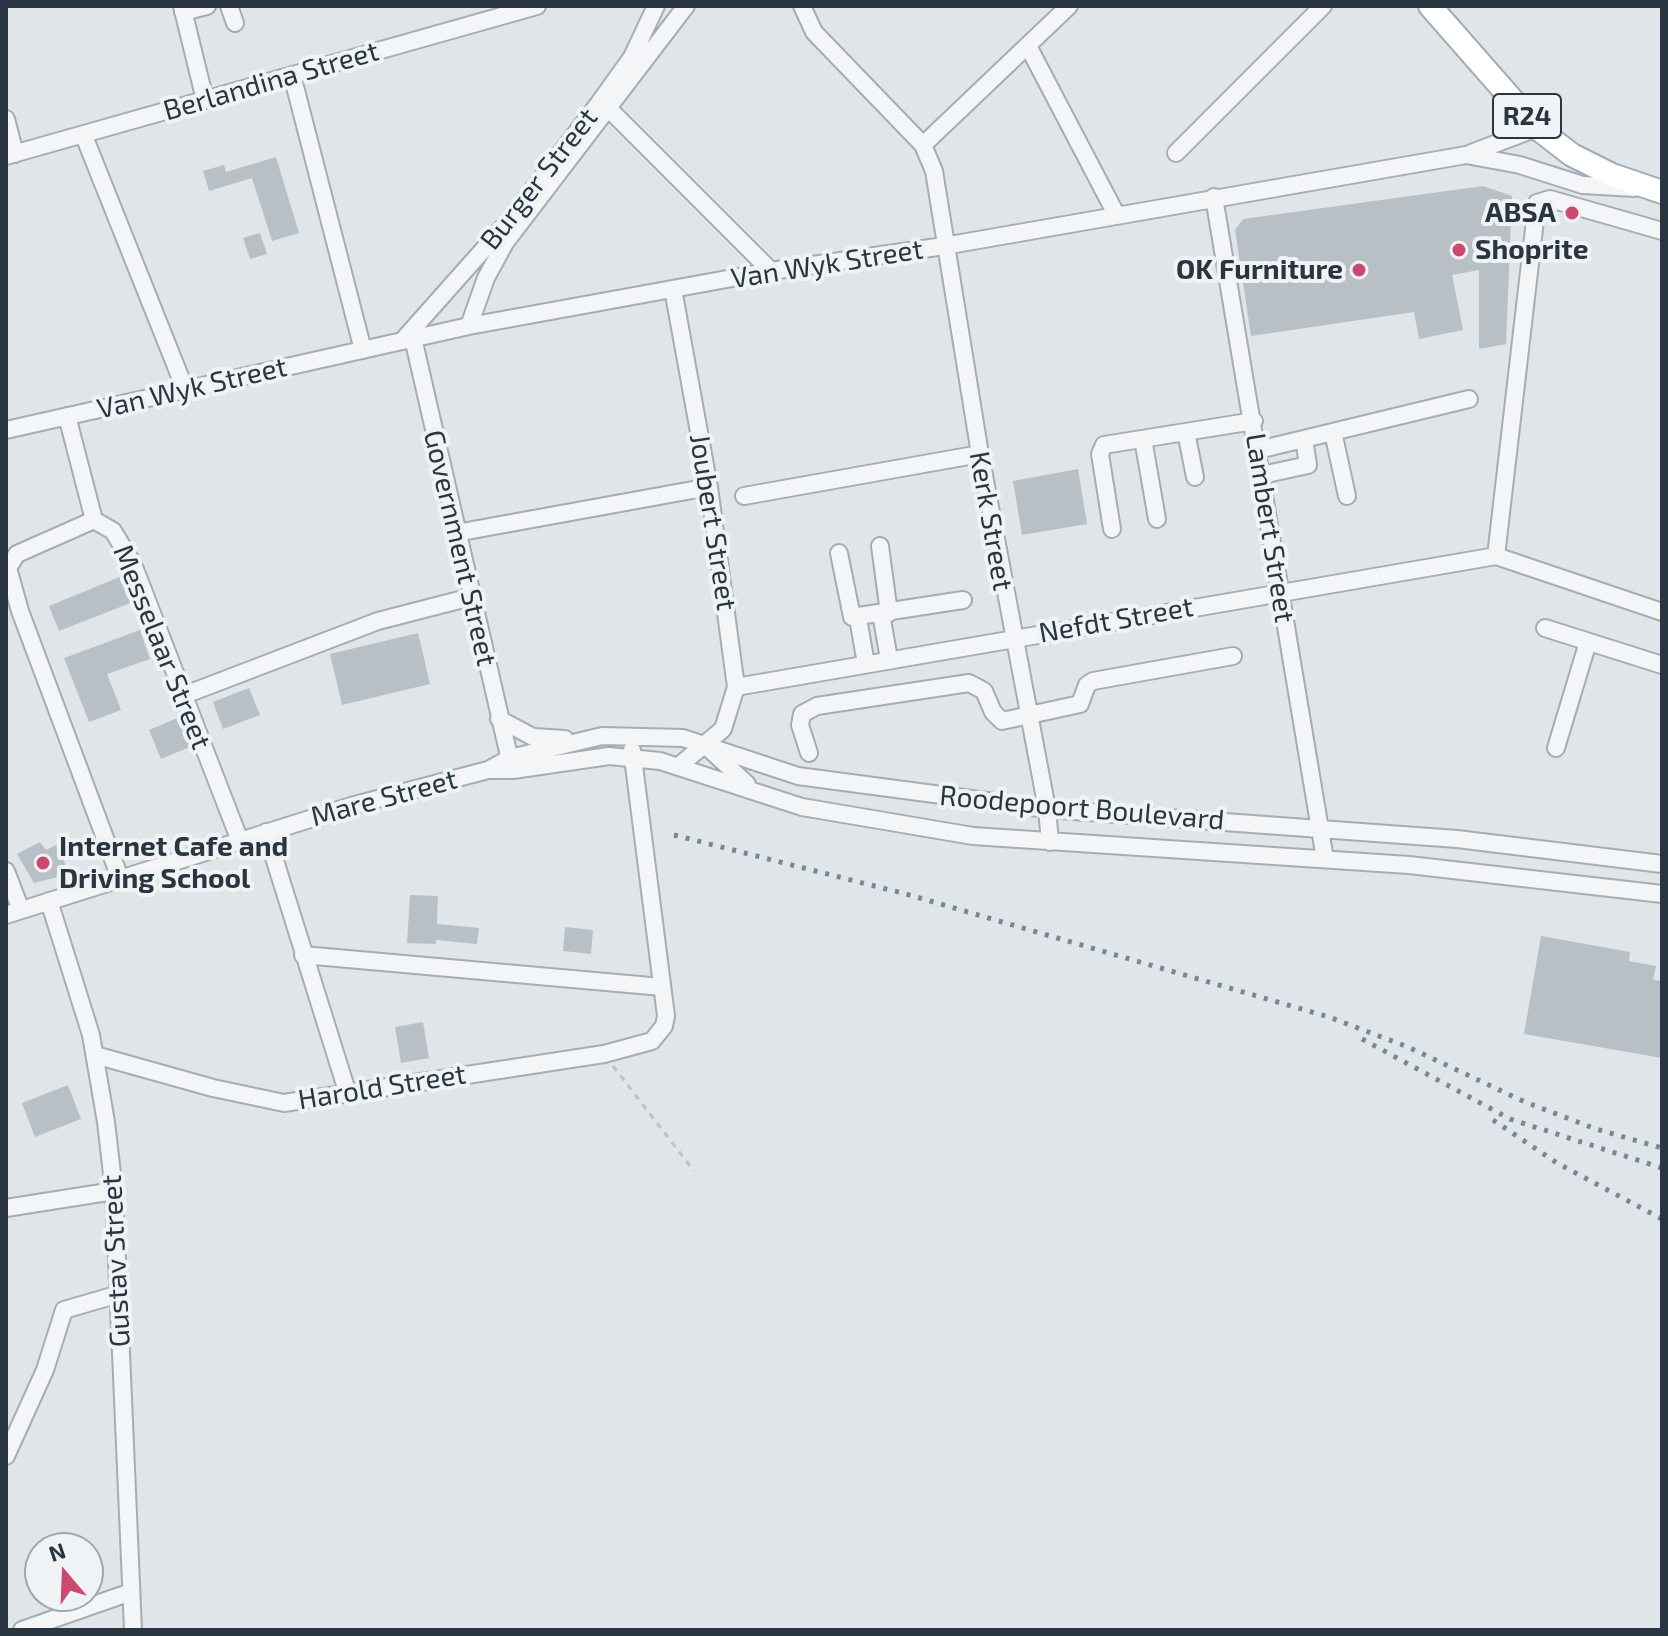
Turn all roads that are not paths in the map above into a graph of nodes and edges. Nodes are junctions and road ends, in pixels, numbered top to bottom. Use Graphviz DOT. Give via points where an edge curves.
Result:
graph roads {
  1 [pos="207,6"];
  2 [pos="229,6"];
  3 [pos="537,6"];
  4 [pos="656,6"];
  5 [pos="686,6"];
  6 [pos="802,6"];
  7 [pos="1069,6"];
  8 [pos="1323,6"];
  9 [pos="1430,6"];
  10 [pos="182,9"];
  11 [pos="235,23"];
  12 [pos="1028,46"];
  13 [pos="292,75"];
  14 [pos="205,100"];
  15 [pos="609,109"];
  16 [pos="6,119"];
  17 [pos="1537,128"];
  18 [pos="84,136"];
  19 [pos="923,145"];
  20 [pos="1176,153"];
  21 [pos="11,155"];
  22 [pos="1466,155"];
  23 [pos="1583,185"];
  24 [pos="1657,190"];
  25 [pos="1214,197"];
  26 [pos="1116,214"];
  27 [pos="1616,217"];
  28 [pos="1662,231"];
  29 [pos="944,246"];
  30 [pos="771,271"];
  31 [pos="673,289"];
  32 [pos="469,326"];
  33 [pos="408,339"];
  34 [pos="363,350"];
  35 [pos="185,389"];
  36 [pos="1469,399"];
  37 [pos="67,416"];
  38 [pos="1254,421"];
  39 [pos="6,430"];
  40 [pos="1186,432"];
  41 [pos="1333,432"];
  42 [pos="1143,439"];
  43 [pos="1304,439"];
  44 [pos="1258,450"];
  45 [pos="980,454"];
  46 [pos="1262,475"];
  47 [pos="1195,477"];
  48 [pos="709,487"];
  49 [pos="744,496"];
  50 [pos="1347,496"];
  51 [pos="1157,519"];
  52 [pos="94,520"];
  53 [pos="1112,529"];
  54 [pos="456,533"];
  55 [pos="880,546"];
  56 [pos="839,553"];
  57 [pos="1496,556"];
  58 [pos="1280,592"];
  59 [pos="471,597"];
  60 [pos="963,600"];
  61 [pos="1662,612"];
  62 [pos="885,614"];
  63 [pos="858,618"];
  64 [pos="1545,628"];
  65 [pos="1012,637"];
  66 [pos="1588,642"];
  67 [pos="1233,656"];
  68 [pos="889,659"];
  69 [pos="866,664"];
  70 [pos="1662,665"];
  71 [pos="736,687"];
  72 [pos="182,696"];
  73 [pos="1028,717"];
  74 [pos="499,719"];
  75 [pos="602,736"];
  76 [pos="631,736"];
  77 [pos="705,744"];
  78 [pos="1556,748"];
  79 [pos="809,753"];
  80 [pos="632,758"];
  81 [pos="511,764"];
  82 [pos="680,765"];
  83 [pos="761,793"];
  84 [pos="1047,809"];
  85 [pos="1320,828"];
  86 [pos="266,832"];
  87 [pos="240,841"];
  88 [pos="1050,842"];
  89 [pos="1325,859"];
  90 [pos="1662,864"];
  91 [pos="6,871"];
  92 [pos="120,878"];
  93 [pos="1600,888"];
  94 [pos="1662,894"];
  95 [pos="49,901"];
  96 [pos="1662,904"];
  97 [pos="14,912"];
  98 [pos="303,955"];
  99 [pos="662,987"];
  100 [pos="95,1055"];
  101 [pos="347,1091"];
  102 [pos="114,1191"];
  103 [pos="6,1208"];
  104 [pos="119,1294"];
  105 [pos="6,1456"];
  106 [pos="131,1592"];
  107 [pos="22,1630"];
  108 [pos="133,1630"];
  1 -- 10 [label="street"];
  2 -- 11 [label="street"];
  3 -- 13 [label="street, Berlandina Street"];
  4 -- 33 [label="street, Burger Street" via="632,57 599,103"];
  5 -- 15 [label="street, Burger Street"];
  6 -- 19 [label="street" via="814,32"];
  7 -- 12 [label="street"];
  8 -- 20 [label="street"];
  9 -- 17 [label="main road, R24"];
  10 -- 14 [label="street"];
  12 -- 19 [label="street"];
  12 -- 26 [label="street"];
  13 -- 14 [label="street, Berlandina Street"];
  13 -- 34 [label="street"];
  14 -- 18 [label="street, Berlandina Street"];
  15 -- 30 [label="street"];
  15 -- 32 [label="street, Burger Street" via="505,243"];
  16 -- 21 [label="street"];
  17 -- 22 [label="street"];
  17 -- 24 [label="main road, R24" via="1572,155"];
  18 -- 21 [label="street, Berlandina Street"];
  18 -- 35 [label="street"];
  19 -- 29 [label="street, Kerk Street" via="934,171"];
  22 -- 23 [label="street, Van Wyk Street"];
  22 -- 25 [label="street, Van Wyk Street"];
  23 -- 24 [label="street, Van Wyk Street"];
  23 -- 27 [label="street"];
  25 -- 26 [label="street, Van Wyk Street"];
  25 -- 38 [label="street, Lambert Street"];
  26 -- 29 [label="street, Van Wyk Street"];
  27 -- 28 [label="street"];
  27 -- 57 [label="street" via="1544,199 1535,209"];
  29 -- 30 [label="street, Van Wyk Street"];
  29 -- 45 [label="street, Kerk Street"];
  30 -- 31 [label="street, Van Wyk Street"];
  31 -- 32 [label="street, Van Wyk Street"];
  31 -- 48 [label="street, Joubert Street"];
  32 -- 33 [label="street, Van Wyk Street"];
  33 -- 34 [label="street, Van Wyk Street"];
  33 -- 54 [label="street, Government Street"];
  34 -- 35 [label="street, Van Wyk Street"];
  35 -- 37 [label="street, Van Wyk Street"];
  36 -- 41 [label="street"];
  37 -- 39 [label="street, Van Wyk Street"];
  37 -- 52 [label="street, Messelaar Street"];
  38 -- 40 [label="street"];
  38 -- 44 [label="street, Lambert Street"];
  40 -- 42 [label="street"];
  40 -- 47 [label="street"];
  41 -- 43 [label="street"];
  41 -- 50 [label="street"];
  42 -- 51 [label="street"];
  42 -- 53 [label="street" via="1100,450"];
  43 -- 44 [label="street"];
  43 -- 46 [label="street" via="1308,465"];
  44 -- 46 [label="street, Lambert Street"];
  45 -- 49 [label="street"];
  45 -- 65 [label="street, Kerk Street"];
  46 -- 58 [label="street, Lambert Street"];
  48 -- 54 [label="street"];
  48 -- 71 [label="street, Joubert Street"];
  52 -- 72 [label="street, Messelaar Street" via="113,531 127,551"];
  52 -- 92 [label="street" via="17,554 8,568"];
  54 -- 59 [label="street, Government Street"];
  55 -- 62 [label="street"];
  56 -- 63 [label="street" via="849,614"];
  57 -- 58 [label="street, Nefdt Street"];
  57 -- 61 [label="street"];
  58 -- 65 [label="street, Nefdt Street"];
  58 -- 85 [label="street, Lambert Street"];
  59 -- 72 [label="street" via="378,621"];
  59 -- 74 [label="street, Government Street"];
  60 -- 62 [label="street"];
  62 -- 63 [label="street"];
  62 -- 68 [label="street"];
  63 -- 69 [label="street"];
  64 -- 66 [label="street"];
  65 -- 68 [label="street, Nefdt Street"];
  65 -- 73 [label="street, Kerk Street"];
  66 -- 70 [label="street"];
  66 -- 78 [label="street"];
  67 -- 73 [label="street" via="1093,681 1080,704"];
  68 -- 69 [label="street, Nefdt Street"];
  69 -- 71 [label="street, Nefdt Street"];
  71 -- 77 [label="street, Joubert Street" via="723,729"];
  72 -- 87 [label="street, Messelaar Street"];
  73 -- 79 [label="street" via="1002,721 984,691 969,683 938,685 817,706 802,714 800,725"];
  73 -- 84 [label="street, Kerk Street"];
  74 -- 75 [label="street" via="533,737"];
  74 -- 81 [label="street, Government Street"];
  75 -- 76 [label="street, Roodepoort Boulevard"];
  75 -- 81 [label="street, Roodepoort Boulevard"];
  76 -- 77 [label="street, Roodepoort Boulevard"];
  76 -- 80 [label="street"];
  77 -- 82 [label="street, Joubert Street"];
  77 -- 83 [label="street" via="731,773"];
  77 -- 84 [label="street, Roodepoort Boulevard" via="798,776"];
  80 -- 81 [label="street, Roodepoort Boulevard"];
  80 -- 82 [label="street, Roodepoort Boulevard"];
  80 -- 99 [label="street"];
  81 -- 86 [label="street, Mare Street"];
  82 -- 83 [label="street, Roodepoort Boulevard"];
  83 -- 88 [label="street, Roodepoort Boulevard" via="802,807 882,822"];
  84 -- 85 [label="street, Roodepoort Boulevard"];
  84 -- 88 [label="street, Kerk Street"];
  85 -- 89 [label="street, Lambert Street"];
  85 -- 90 [label="street, Roodepoort Boulevard"];
  86 -- 87 [label="street, Mare Street"];
  86 -- 98 [label="street"];
  87 -- 92 [label="street, Mare Street"];
  88 -- 89 [label="street, Roodepoort Boulevard"];
  89 -- 93 [label="street, Roodepoort Boulevard"];
  91 -- 97 [label="street"];
  92 -- 95 [label="street, Mare Street"];
  93 -- 94 [label="street, Roodepoort Boulevard"];
  93 -- 96 [label="street"];
  95 -- 97 [label="street, Mare Street"];
  95 -- 100 [label="street, Gustav Street"];
  98 -- 99 [label="street"];
  98 -- 101 [label="street"];
  99 -- 101 [label="street, Harold Street" via="664,1026 644,1045"];
  100 -- 101 [label="street, Harold Street" via="270,1101"];
  100 -- 102 [label="street, Gustav Street"];
  102 -- 103 [label="street"];
  102 -- 104 [label="street, Gustav Street"];
  104 -- 105 [label="street" via="63,1311 45,1370"];
  104 -- 106 [label="street, Gustav Street"];
  106 -- 107 [label="street"];
  106 -- 108 [label="street, Gustav Street"];
}
